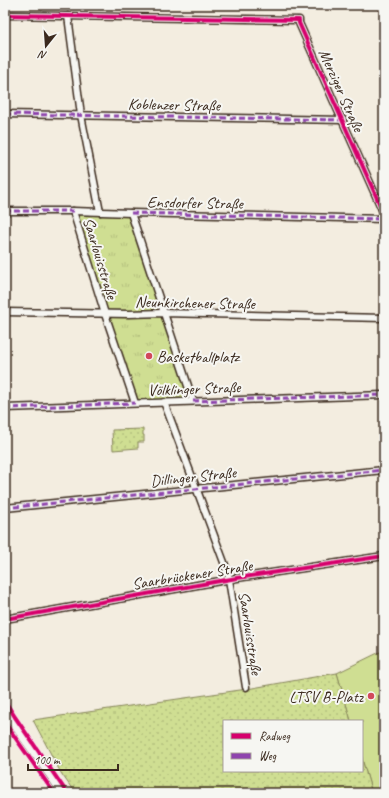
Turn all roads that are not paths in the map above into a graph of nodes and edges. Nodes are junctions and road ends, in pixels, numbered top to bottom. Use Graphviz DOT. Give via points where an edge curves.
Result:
graph roads {
  1 [pos="5,14"];
  2 [pos="68,16"];
  3 [pos="5,114"];
  4 [pos="81,115"];
  5 [pos="343,120"];
  6 [pos="5,211"];
  7 [pos="73,211"];
  8 [pos="100,212"];
  9 [pos="131,214"];
  10 [pos="384,214"];
  11 [pos="384,219"];
  12 [pos="5,312"];
  13 [pos="163,313"];
  14 [pos="105,314"];
  15 [pos="384,318"];
  16 [pos="384,395"];
  17 [pos="193,401"];
  18 [pos="164,402"];
  19 [pos="135,403"];
  20 [pos="5,408"];
  21 [pos="384,470"];
  22 [pos="196,489"];
  23 [pos="5,508"];
  24 [pos="384,556"];
  25 [pos="229,580"];
  26 [pos="5,619"];
  27 [pos="246,687"];
  28 [pos="5,711"];
  29 [pos="64,793"];
  1 -- 2 [label="street"];
  2 -- 4 [label="street, Saarlouisstraße"];
  2 -- 5 [label="street, Merziger Straße" via="299,20"];
  3 -- 4 [label="street, Koblenzer Straße"];
  4 -- 5 [label="street, Koblenzer Straße"];
  4 -- 8 [label="street, Saarlouisstraße"];
  5 -- 10 [label="street, Merziger Straße"];
  6 -- 7 [label="street, Ensdorfer Straße"];
  7 -- 8 [label="street, Ensdorfer Straße"];
  7 -- 14 [label="street, Saarlouisstraße"];
  8 -- 9 [label="street, Ensdorfer Straße"];
  9 -- 11 [label="street, Ensdorfer Straße"];
  9 -- 13 [label="street"];
  12 -- 14 [label="street, Neunkirchener Straße"];
  13 -- 14 [label="street, Neunkirchener Straße"];
  13 -- 15 [label="street, Neunkirchener Straße"];
  13 -- 17 [label="street"];
  14 -- 19 [label="street, Saarlouisstraße"];
  16 -- 17 [label="street, Völklinger Straße"];
  17 -- 18 [label="street, Völklinger Straße"];
  18 -- 19 [label="street, Völklinger Straße"];
  18 -- 22 [label="street, Saarlouisstraße"];
  19 -- 20 [label="street, Völklinger Straße"];
  21 -- 22 [label="street, Dillinger Straße"];
  22 -- 23 [label="street, Dillinger Straße"];
  22 -- 25 [label="street, Saarlouisstraße"];
  24 -- 25 [label="street, Saarbrückener Straße"];
  25 -- 26 [label="street, Saarbrückener Straße"];
  25 -- 27 [label="street, Saarlouisstraße"];
  28 -- 29 [label="street"];
}
